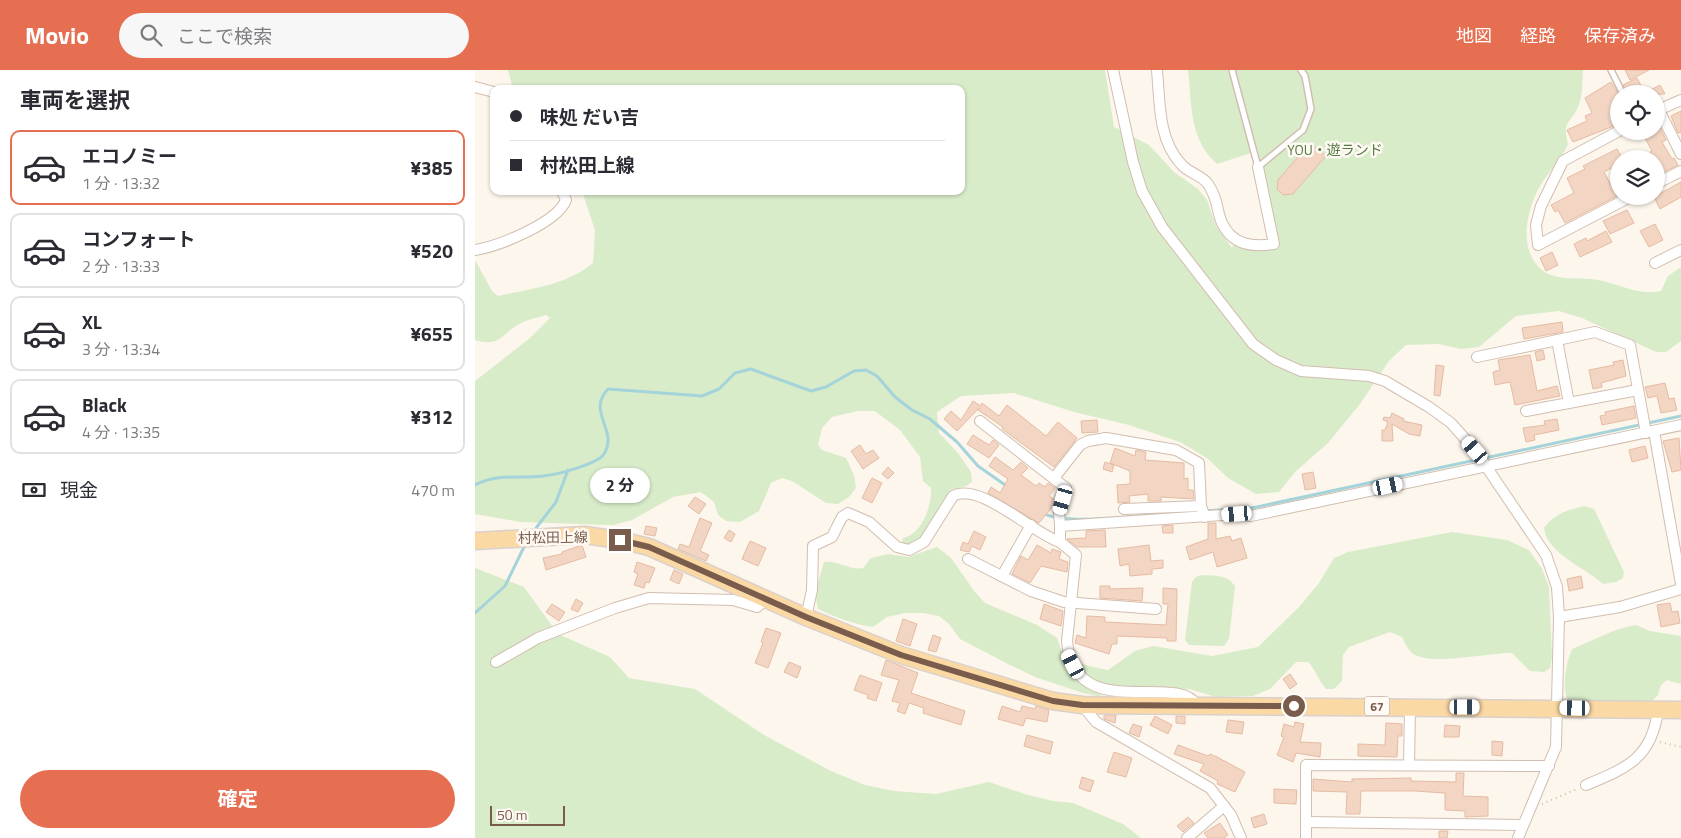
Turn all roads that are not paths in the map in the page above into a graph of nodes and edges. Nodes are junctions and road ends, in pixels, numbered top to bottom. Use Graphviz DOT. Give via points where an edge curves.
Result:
graph roads {
  1 [pos="1113,70"];
  2 [pos="1157,70"];
  3 [pos="1232,70"];
  4 [pos="1301,70"];
  5 [pos="1611,70"];
  6 [pos="1618,85"];
  7 [pos="475,87"];
  8 [pos="490,91"];
  9 [pos="1681,100"];
  10 [pos="1665,107"];
  11 [pos="1665,125"];
  12 [pos="1610,136"];
  13 [pos="1681,154"];
  14 [pos="1259,167"];
  15 [pos="1681,171"];
  16 [pos="1665,179"];
  17 [pos="563,195"];
  18 [pos="1615,205"];
  19 [pos="475,250"];
  20 [pos="1681,250"];
  21 [pos="1655,263"];
  22 [pos="1557,340"];
  23 [pos="1477,357"];
  24 [pos="1638,390"];
  25 [pos="1569,403"];
  26 [pos="1526,412"];
  27 [pos="980,420"];
  28 [pos="1681,425"];
  29 [pos="1650,432"];
  30 [pos="1486,465"];
  31 [pos="1054,478"];
  32 [pos="1201,506"];
  33 [pos="1124,508"];
  34 [pos="1205,517"];
  35 [pos="1031,525"];
  36 [pos="1060,526"];
  37 [pos="475,541"];
  38 [pos="1060,542"];
  39 [pos="968,559"];
  40 [pos="1002,576"];
  41 [pos="1681,584"];
  42 [pos="1681,589"];
  43 [pos="766,599"];
  44 [pos="1071,604"];
  45 [pos="1156,608"];
  46 [pos="806,617"];
  47 [pos="1559,618"];
  48 [pos="496,662"];
  49 [pos="1082,705"];
  50 [pos="1197,705"];
  51 [pos="1410,707"];
  52 [pos="1558,708"];
  53 [pos="1658,710"];
  54 [pos="1681,710"];
  55 [pos="1409,765"];
  56 [pos="1549,766"];
  57 [pos="1586,785"];
  58 [pos="1224,806"];
  59 [pos="1307,822"];
  60 [pos="1523,825"];
  61 [pos="1187,838"];
  62 [pos="1241,838"];
  63 [pos="1306,838"];
  64 [pos="1519,838"];
  1 -- 30 [label="street" via="1142,191 1162,227 1253,344 1301,371 1369,376 1385,381 1451,423"];
  2 -- 14 [label="street" via="1163,131 1171,153 1183,167 1207,182 1217,199 1222,223 1235,240 1254,247 1274,244"];
  3 -- 14 [label="lane"];
  4 -- 14 [label="lane" via="1311,109 1303,130"];
  5 -- 6 [label="lane"];
  7 -- 8 [label="street"];
  9 -- 10 [label="street"];
  11 -- 13 [label="street"];
  12 -- 18 [label="street" via="1563,161 1541,206 1536,225 1538,245"];
  15 -- 16 [label="street"];
  17 -- 19 [label="street" via="566,200 554,217 509,239"];
  20 -- 21 [label="street"];
  22 -- 23 [label="street"];
  22 -- 24 [label="street" via="1595,332 1630,345"];
  22 -- 25 [label="street"];
  24 -- 25 [label="street"];
  24 -- 29 [label="street" via="1643,417"];
  25 -- 26 [label="street"];
  27 -- 31 [label="street"];
  28 -- 29 [label="street"];
  29 -- 30 [label="street"];
  29 -- 41 [label="street"];
  30 -- 34 [label="street" via="1251,516"];
  30 -- 47 [label="street" via="1546,555 1557,587"];
  31 -- 32 [label="street" via="1080,445 1087,441 1106,438 1176,450 1199,462"];
  31 -- 36 [label="street" via="1066,488 1059,511"];
  32 -- 33 [label="street"];
  32 -- 34 [label="street"];
  34 -- 36 [label="street"];
  35 -- 38 [label="street" via="1049,539"];
  35 -- 40 [label="street"];
  35 -- 46 [label="street" via="993,503 960,492 953,496 924,542 902,550 869,522 848,513 842,517 832,537 813,546 812,590"];
  36 -- 38 [label="street"];
  37 -- 43 [label="main road, 村松田上線 / 67" via="584,536 620,540 649,547"];
  38 -- 44 [label="street" via="1076,555"];
  39 -- 40 [label="street"];
  40 -- 44 [label="street"];
  42 -- 47 [label="street" via="1620,607"];
  43 -- 46 [label="main road, 村松田上線 / 67"];
  43 -- 48 [label="street" via="757,607 733,600 649,598 538,638"];
  44 -- 45 [label="street"];
  44 -- 50 [label="street" via="1068,655 1078,673 1096,686 1117,692 1181,693 1192,698"];
  46 -- 49 [label="main road, 村松田上線 / 67" via="901,655 1053,701"];
  47 -- 52 [label="street"];
  49 -- 50 [label="main road, 村松田上線 / 67"];
  49 -- 58 [label="street" via="1096,722 1210,788"];
  50 -- 51 [label="main road, 村松田上線 / 67"];
  51 -- 52 [label="main road, 村松田上線 / 67"];
  51 -- 55 [label="street"];
  52 -- 53 [label="main road, 村松田上線 / 67"];
  52 -- 56 [label="street" via="1556,747"];
  53 -- 54 [label="main road, 村松田上線 / 67"];
  53 -- 57 [label="street" via="1651,739 1639,757 1626,768"];
  55 -- 56 [label="street"];
  55 -- 59 [label="street" via="1306,765"];
  56 -- 60 [label="street"];
  58 -- 61 [label="street"];
  58 -- 62 [label="street"];
  59 -- 60 [label="street"];
  59 -- 63 [label="street"];
  60 -- 64 [label="street"];
}
